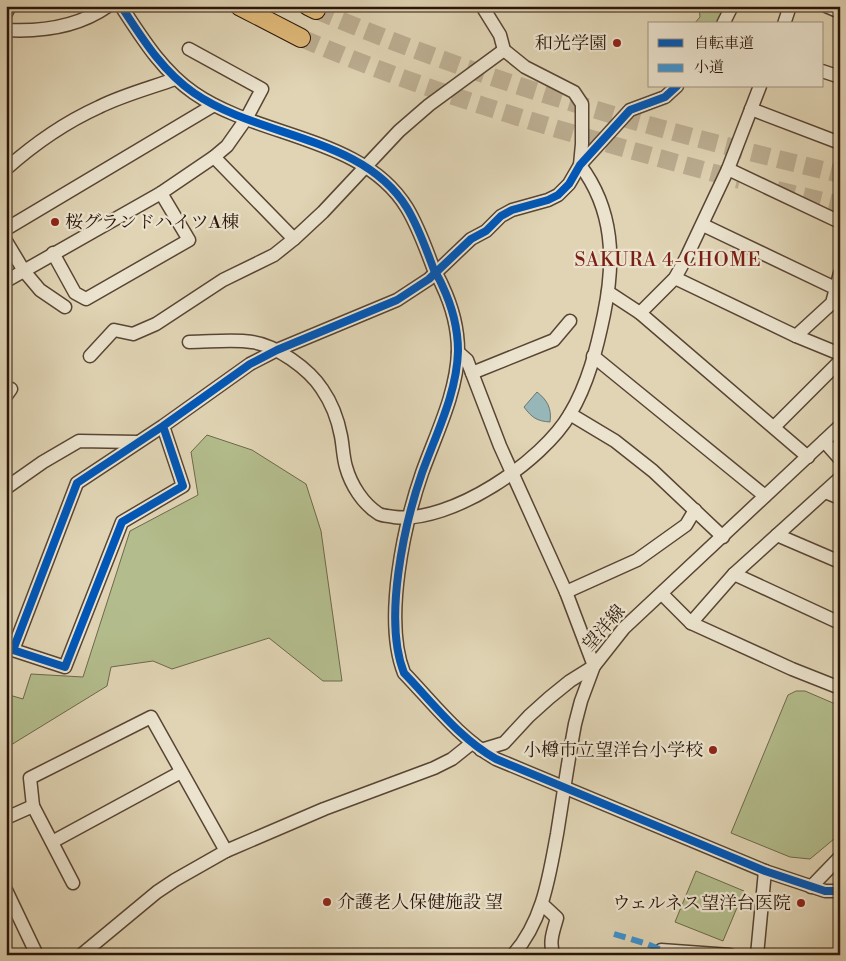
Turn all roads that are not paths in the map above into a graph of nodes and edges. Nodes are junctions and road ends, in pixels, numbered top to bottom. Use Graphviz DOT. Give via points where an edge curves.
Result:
graph roads {
  1 [pos="10,6"];
  2 [pos="108,6"];
  3 [pos="120,6"];
  4 [pos="238,6"];
  5 [pos="482,6"];
  6 [pos="732,6"];
  7 [pos="790,6"];
  8 [pos="826,6"];
  9 [pos="6,12"];
  10 [pos="840,12"];
  11 [pos="724,22"];
  12 [pos="785,22"];
  13 [pos="6,30"];
  14 [pos="301,38"];
  15 [pos="189,49"];
  16 [pos="504,50"];
  17 [pos="824,71"];
  18 [pos="840,77"];
  19 [pos="176,79"];
  20 [pos="675,88"];
  21 [pos="759,88"];
  22 [pos="214,105"];
  23 [pos="751,109"];
  24 [pos="246,119"];
  25 [pos="840,143"];
  26 [pos="214,157"];
  27 [pos="580,165"];
  28 [pos="364,166"];
  29 [pos="6,169"];
  30 [pos="728,169"];
  31 [pos="161,193"];
  32 [pos="840,222"];
  33 [pos="703,225"];
  34 [pos="6,229"];
  35 [pos="294,239"];
  36 [pos="6,240"];
  37 [pos="53,253"];
  38 [pos="24,271"];
  39 [pos="436,273"];
  40 [pos="840,273"];
  41 [pos="675,278"];
  42 [pos="6,281"];
  43 [pos="835,288"];
  44 [pos="608,292"];
  45 [pos="65,307"];
  46 [pos="640,313"];
  47 [pos="570,321"];
  48 [pos="796,336"];
  49 [pos="189,342"];
  50 [pos="277,350"];
  51 [pos="458,352"];
  52 [pos="840,354"];
  53 [pos="90,356"];
  54 [pos="594,356"];
  55 [pos="840,361"];
  56 [pos="472,374"];
  57 [pos="570,414"];
  58 [pos="163,426"];
  59 [pos="840,426"];
  60 [pos="774,427"];
  61 [pos="824,441"];
  62 [pos="137,442"];
  63 [pos="808,456"];
  64 [pos="840,459"];
  65 [pos="513,473"];
  66 [pos="840,478"];
  67 [pos="6,488"];
  68 [pos="825,492"];
  69 [pos="765,496"];
  70 [pos="840,498"];
  71 [pos="695,510"];
  72 [pos="408,518"];
  73 [pos="777,535"];
  74 [pos="723,537"];
  75 [pos="840,562"];
  76 [pos="734,574"];
  77 [pos="566,592"];
  78 [pos="662,594"];
  79 [pos="691,623"];
  80 [pos="840,623"];
  81 [pos="594,666"];
  82 [pos="840,688"];
  83 [pos="476,747"];
  84 [pos="181,772"];
  85 [pos="565,787"];
  86 [pos="33,806"];
  87 [pos="6,818"];
  88 [pos="52,842"];
  89 [pos="226,851"];
  90 [pos="840,857"];
  91 [pos="764,871"];
  92 [pos="73,883"];
  93 [pos="811,887"];
  94 [pos="6,890"];
  95 [pos="840,891"];
  96 [pos="542,904"];
  97 [pos="37,955"];
  98 [pos="81,955"];
  99 [pos="512,955"];
  100 [pos="554,955"];
  101 [pos="661,955"];
  102 [pos="730,955"];
  103 [pos="757,955"];
  1 -- 9 [label="street"];
  2 -- 13 [label="street" via="77,23 28,31"];
  3 -- 19 [label="street" via="147,46"];
  4 -- 14 [label="highway"];
  5 -- 16 [label="street" via="500,35"];
  6 -- 11 [label="street"];
  7 -- 12 [label="street"];
  8 -- 10 [label="street"];
  15 -- 24 [label="street" via="262,89"];
  16 -- 27 [label="street" via="525,67 574,92 582,104"];
  16 -- 28 [label="street" via="429,105"];
  17 -- 18 [label="street"];
  19 -- 22 [label="street"];
  19 -- 29 [label="street" via="100,106 24,153"];
  20 -- 27 [label="street" via="665,97 630,110"];
  21 -- 23 [label="street"];
  22 -- 24 [label="street"];
  22 -- 34 [label="street"];
  23 -- 25 [label="street"];
  23 -- 30 [label="street"];
  24 -- 26 [label="street" via="227,146"];
  24 -- 28 [label="street" via="349,157"];
  26 -- 31 [label="street"];
  26 -- 35 [label="street"];
  27 -- 39 [label="street" via="558,195 501,216"];
  27 -- 44 [label="street" via="590,179 607,223 611,257"];
  28 -- 35 [label="street"];
  28 -- 39 [label="street" via="382,177 405,206 419,230"];
  30 -- 32 [label="street"];
  30 -- 33 [label="street"];
  31 -- 37 [label="street"];
  31 -- 37 [label="street" via="188,240 86,299 75,293"];
  33 -- 41 [label="street"];
  33 -- 43 [label="street"];
  35 -- 53 [label="street" via="274,255 223,280 156,324 133,334 114,330"];
  36 -- 38 [label="street"];
  37 -- 38 [label="street"];
  38 -- 42 [label="street"];
  38 -- 45 [label="street" via="40,290"];
  39 -- 50 [label="street" via="397,300"];
  39 -- 51 [label="street" via="454,315"];
  40 -- 43 [label="street"];
  41 -- 46 [label="street"];
  41 -- 48 [label="street"];
  43 -- 48 [label="street" via="832,303"];
  44 -- 46 [label="street"];
  44 -- 54 [label="street"];
  46 -- 60 [label="street"];
  47 -- 56 [label="street" via="554,340"];
  48 -- 52 [label="street"];
  49 -- 50 [label="street" via="252,342"];
  50 -- 58 [label="street" via="250,364"];
  50 -- 72 [label="street" via="300,366 322,388 341,435 345,466 353,486 367,504 381,515"];
  51 -- 56 [label="street" via="467,360"];
  51 -- 72 [label="street" via="455,378"];
  54 -- 57 [label="street"];
  54 -- 69 [label="street"];
  55 -- 60 [label="street"];
  56 -- 65 [label="street"];
  57 -- 65 [label="street" via="554,437"];
  57 -- 71 [label="street" via="653,470"];
  58 -- 62 [label="street"];
  58 -- 62 [label="street" via="183,486 122,522 65,668 13,650 77,483"];
  59 -- 61 [label="street, 望洋線"];
  60 -- 63 [label="street"];
  61 -- 63 [label="street, 望洋線"];
  61 -- 64 [label="street"];
  62 -- 67 [label="street" via="79,441"];
  63 -- 69 [label="street, 望洋線"];
  65 -- 72 [label="street" via="466,500 434,513"];
  65 -- 77 [label="street"];
  66 -- 68 [label="street"];
  68 -- 70 [label="street"];
  68 -- 73 [label="street"];
  69 -- 74 [label="street, 望洋線"];
  71 -- 74 [label="street"];
  71 -- 77 [label="street" via="686,525 637,560"];
  72 -- 83 [label="street" via="398,587 400,661 404,673"];
  73 -- 75 [label="street"];
  73 -- 76 [label="street"];
  74 -- 78 [label="street, 望洋線"];
  76 -- 79 [label="street"];
  76 -- 80 [label="street"];
  77 -- 81 [label="street"];
  78 -- 79 [label="street"];
  78 -- 81 [label="street, 望洋線" via="624,628"];
  79 -- 82 [label="street"];
  81 -- 83 [label="street" via="549,698 504,743"];
  81 -- 85 [label="street, 望洋線" via="575,724"];
  83 -- 85 [label="street" via="505,763"];
  83 -- 89 [label="street" via="434,768 324,809"];
  84 -- 86 [label="street" via="151,717 30,778"];
  84 -- 88 [label="street"];
  84 -- 89 [label="street"];
  85 -- 91 [label="street"];
  85 -- 96 [label="street, 望洋線"];
  86 -- 87 [label="street"];
  86 -- 88 [label="street"];
  88 -- 92 [label="street"];
  89 -- 98 [label="street" via="157,892"];
  90 -- 93 [label="street"];
  91 -- 93 [label="street"];
  91 -- 103 [label="street"];
  93 -- 95 [label="street"];
  94 -- 97 [label="street"];
  96 -- 99 [label="street, 望洋線" via="535,922"];
  96 -- 100 [label="street" via="557,918 551,940"];
  101 -- 102 [label="street" via="661,950"];
}
